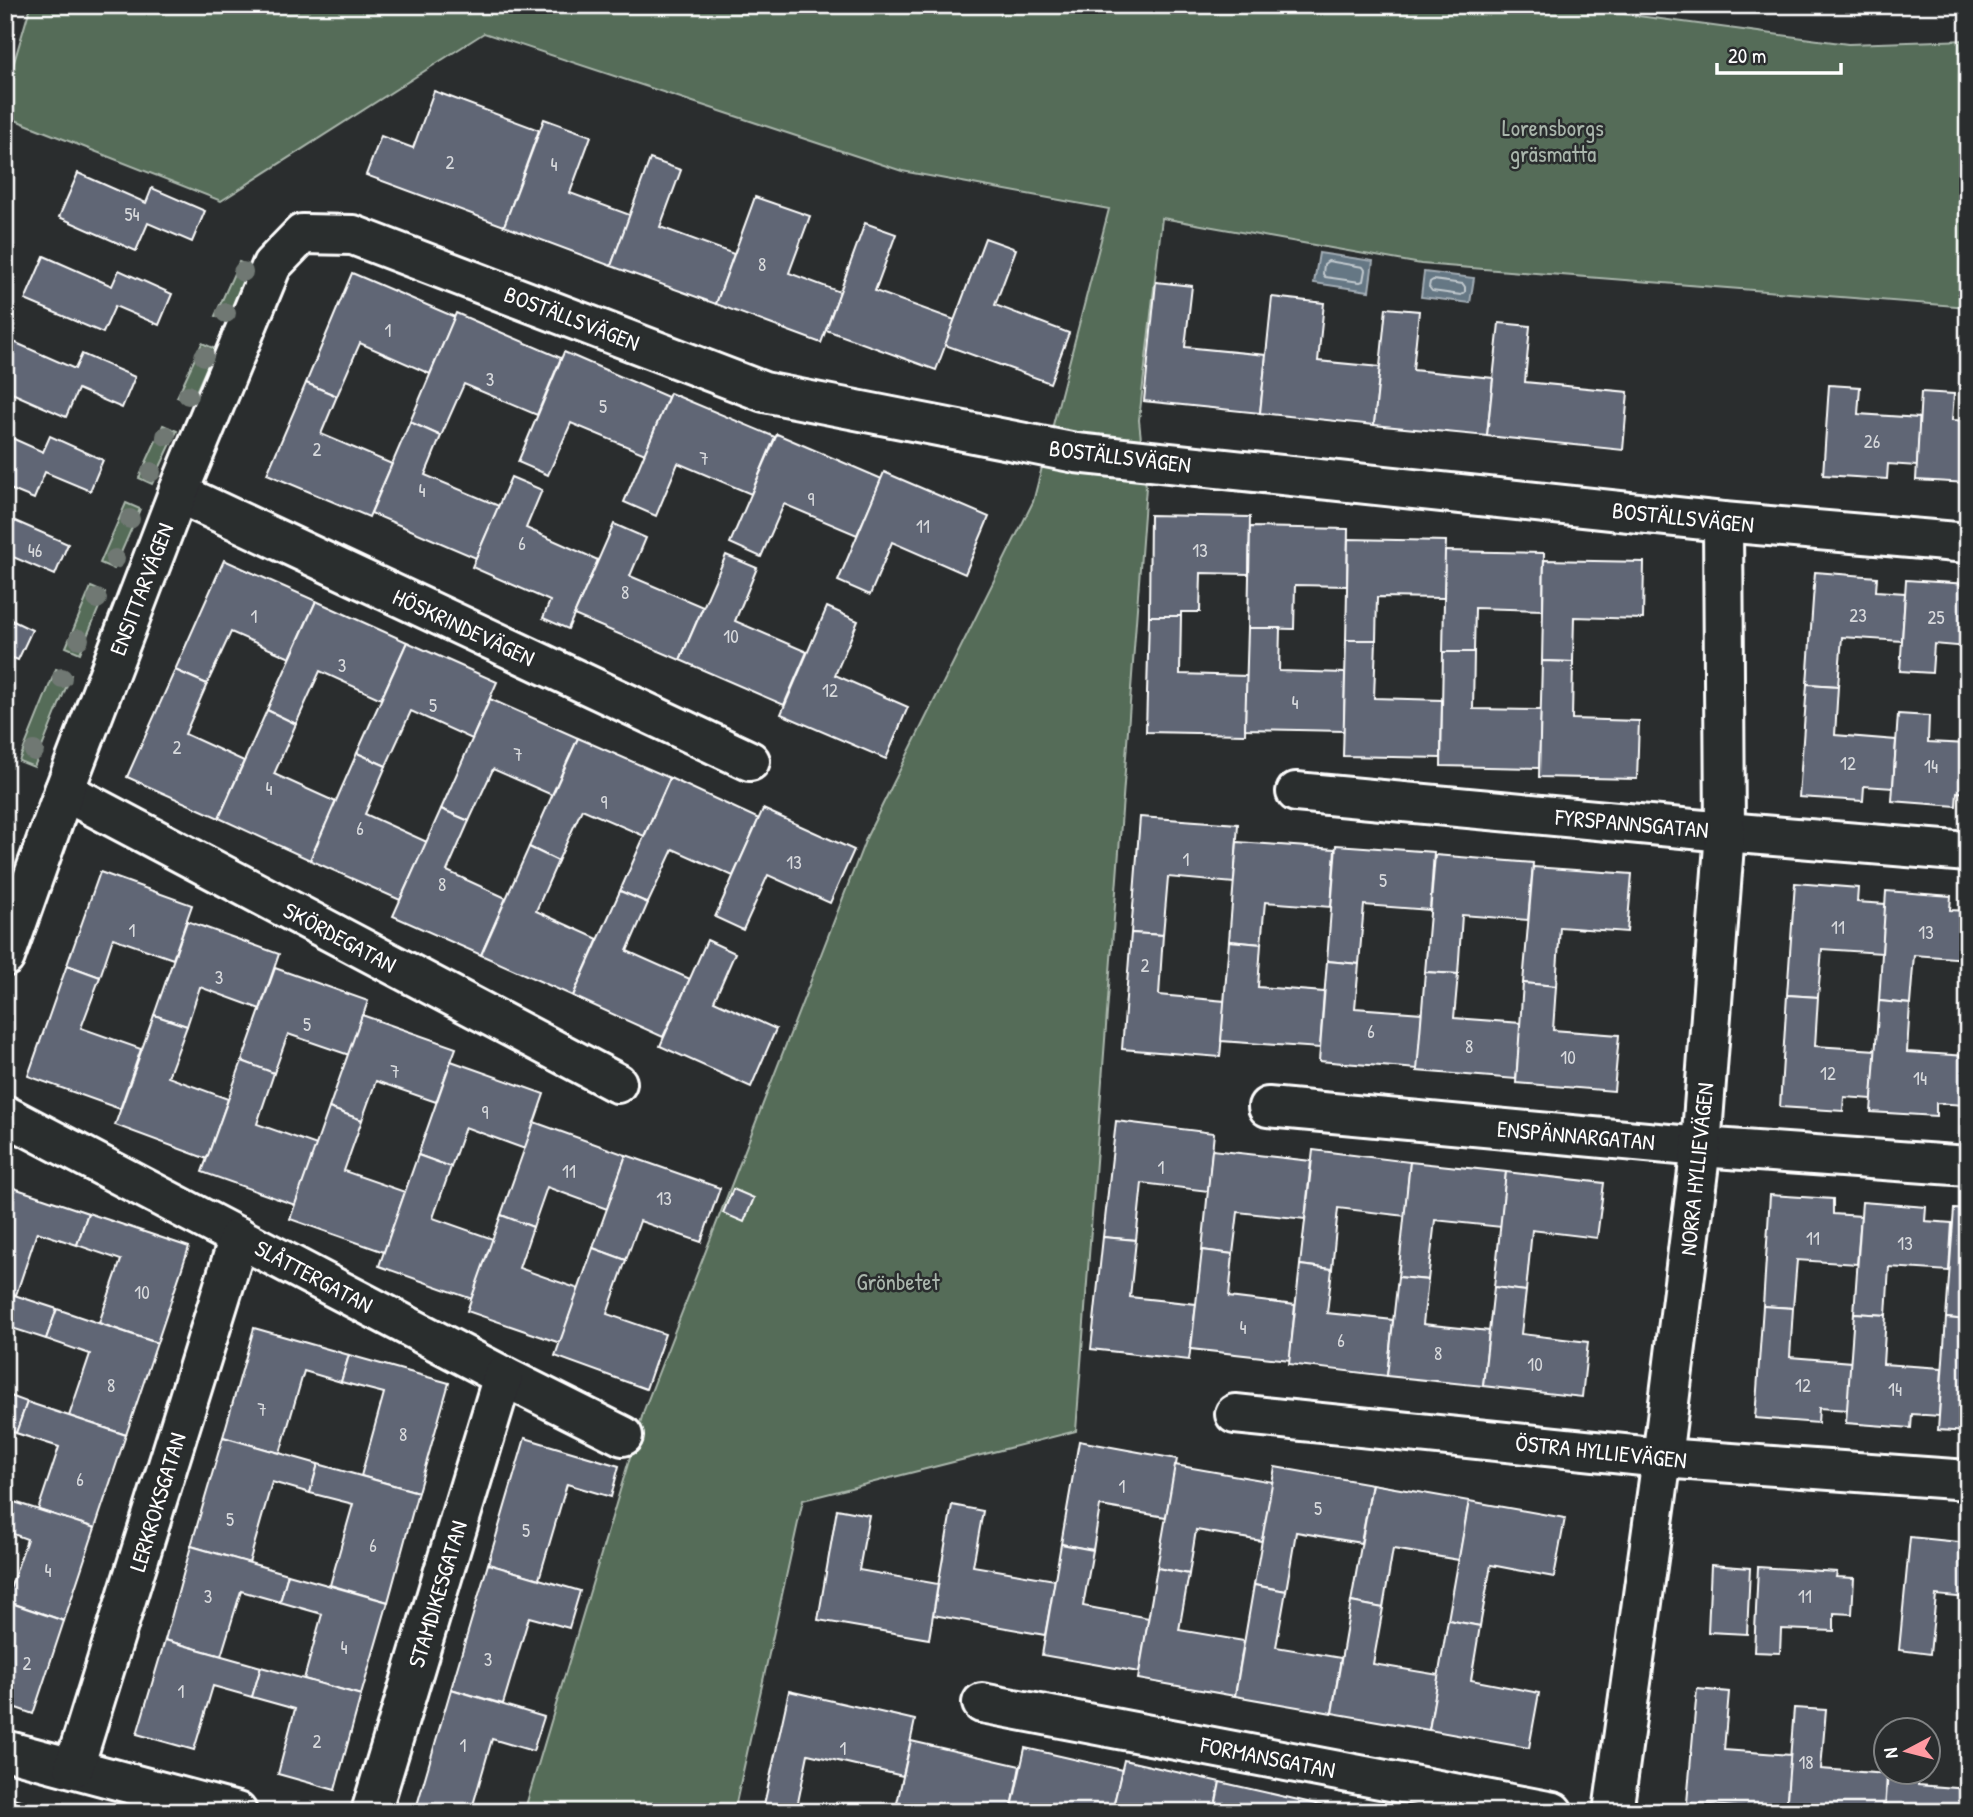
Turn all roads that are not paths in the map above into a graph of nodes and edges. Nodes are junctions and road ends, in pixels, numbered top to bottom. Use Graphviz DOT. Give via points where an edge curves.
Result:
graph roads {
  1 [pos="302,234"];
  2 [pos="178,493"];
  3 [pos="1723,522"];
  4 [pos="1968,543"];
  5 [pos="750,761"];
  6 [pos="64,791"];
  7 [pos="1296,792"];
  8 [pos="1724,832"];
  9 [pos="1968,852"];
  10 [pos="5,957"];
  11 [pos="617,1083"];
  12 [pos="1268,1107"];
  13 [pos="5,1115"];
  14 [pos="1701,1147"];
  15 [pos="1968,1166"];
  16 [pos="239,1237"];
  17 [pos="503,1376"];
  18 [pos="1235,1414"];
  19 [pos="623,1436"];
  20 [pos="1662,1458"];
  21 [pos="1968,1480"];
  22 [pos="982,1703"];
  23 [pos="5,1750"];
  24 [pos="74,1767"];
  25 [pos="237,1812"];
  26 [pos="371,1812"];
  27 [pos="1553,1812"];
  28 [pos="1614,1812"];
  1 -- 2 [label="street, ENSITTARVÄGEN" via="272,265"];
  1 -- 3 [label="street, BOSTÄLLSVÄGEN" via="353,234 764,392 1076,453"];
  2 -- 5 [label="street, HÖSKRINDEVÄGEN"];
  2 -- 6 [label="street, ENSITTARVÄGEN"];
  3 -- 4 [label="street, BOSTÄLLSVÄGEN"];
  3 -- 8 [label="street, NORRA HYLLIEVÄGEN"];
  6 -- 10 [label="street, ENSITTARVÄGEN"];
  6 -- 11 [label="street, SKÖRDEGATAN"];
  7 -- 8 [label="street, FYRSPANNSGATAN"];
  8 -- 9 [label="street, FYRSPANNSGATAN"];
  8 -- 14 [label="street, NORRA HYLLIEVÄGEN"];
  12 -- 14 [label="street, ENSPÄNNARGATAN"];
  13 -- 16 [label="street, SLÅTTERGATAN"];
  14 -- 15 [label="street, ENSPÄNNARGATAN"];
  14 -- 20 [label="street, NORRA HYLLIEVÄGEN"];
  16 -- 17 [label="street, SLÅTTERGATAN"];
  16 -- 24 [label="street, LERKROKSGATAN"];
  17 -- 19 [label="street, SLÅTTERGATAN"];
  17 -- 26 [label="street, STAMDIKESGATAN"];
  18 -- 20 [label="street, ÖSTRA HYLLIEVÄGEN"];
  20 -- 21 [label="street, ÖSTRA HYLLIEVÄGEN"];
  20 -- 28 [label="street, NORRA HYLLIEVÄGEN"];
  22 -- 27 [label="street, FORMANSGATAN"];
  23 -- 24 [label="street"];
  24 -- 25 [label="street"];
}
